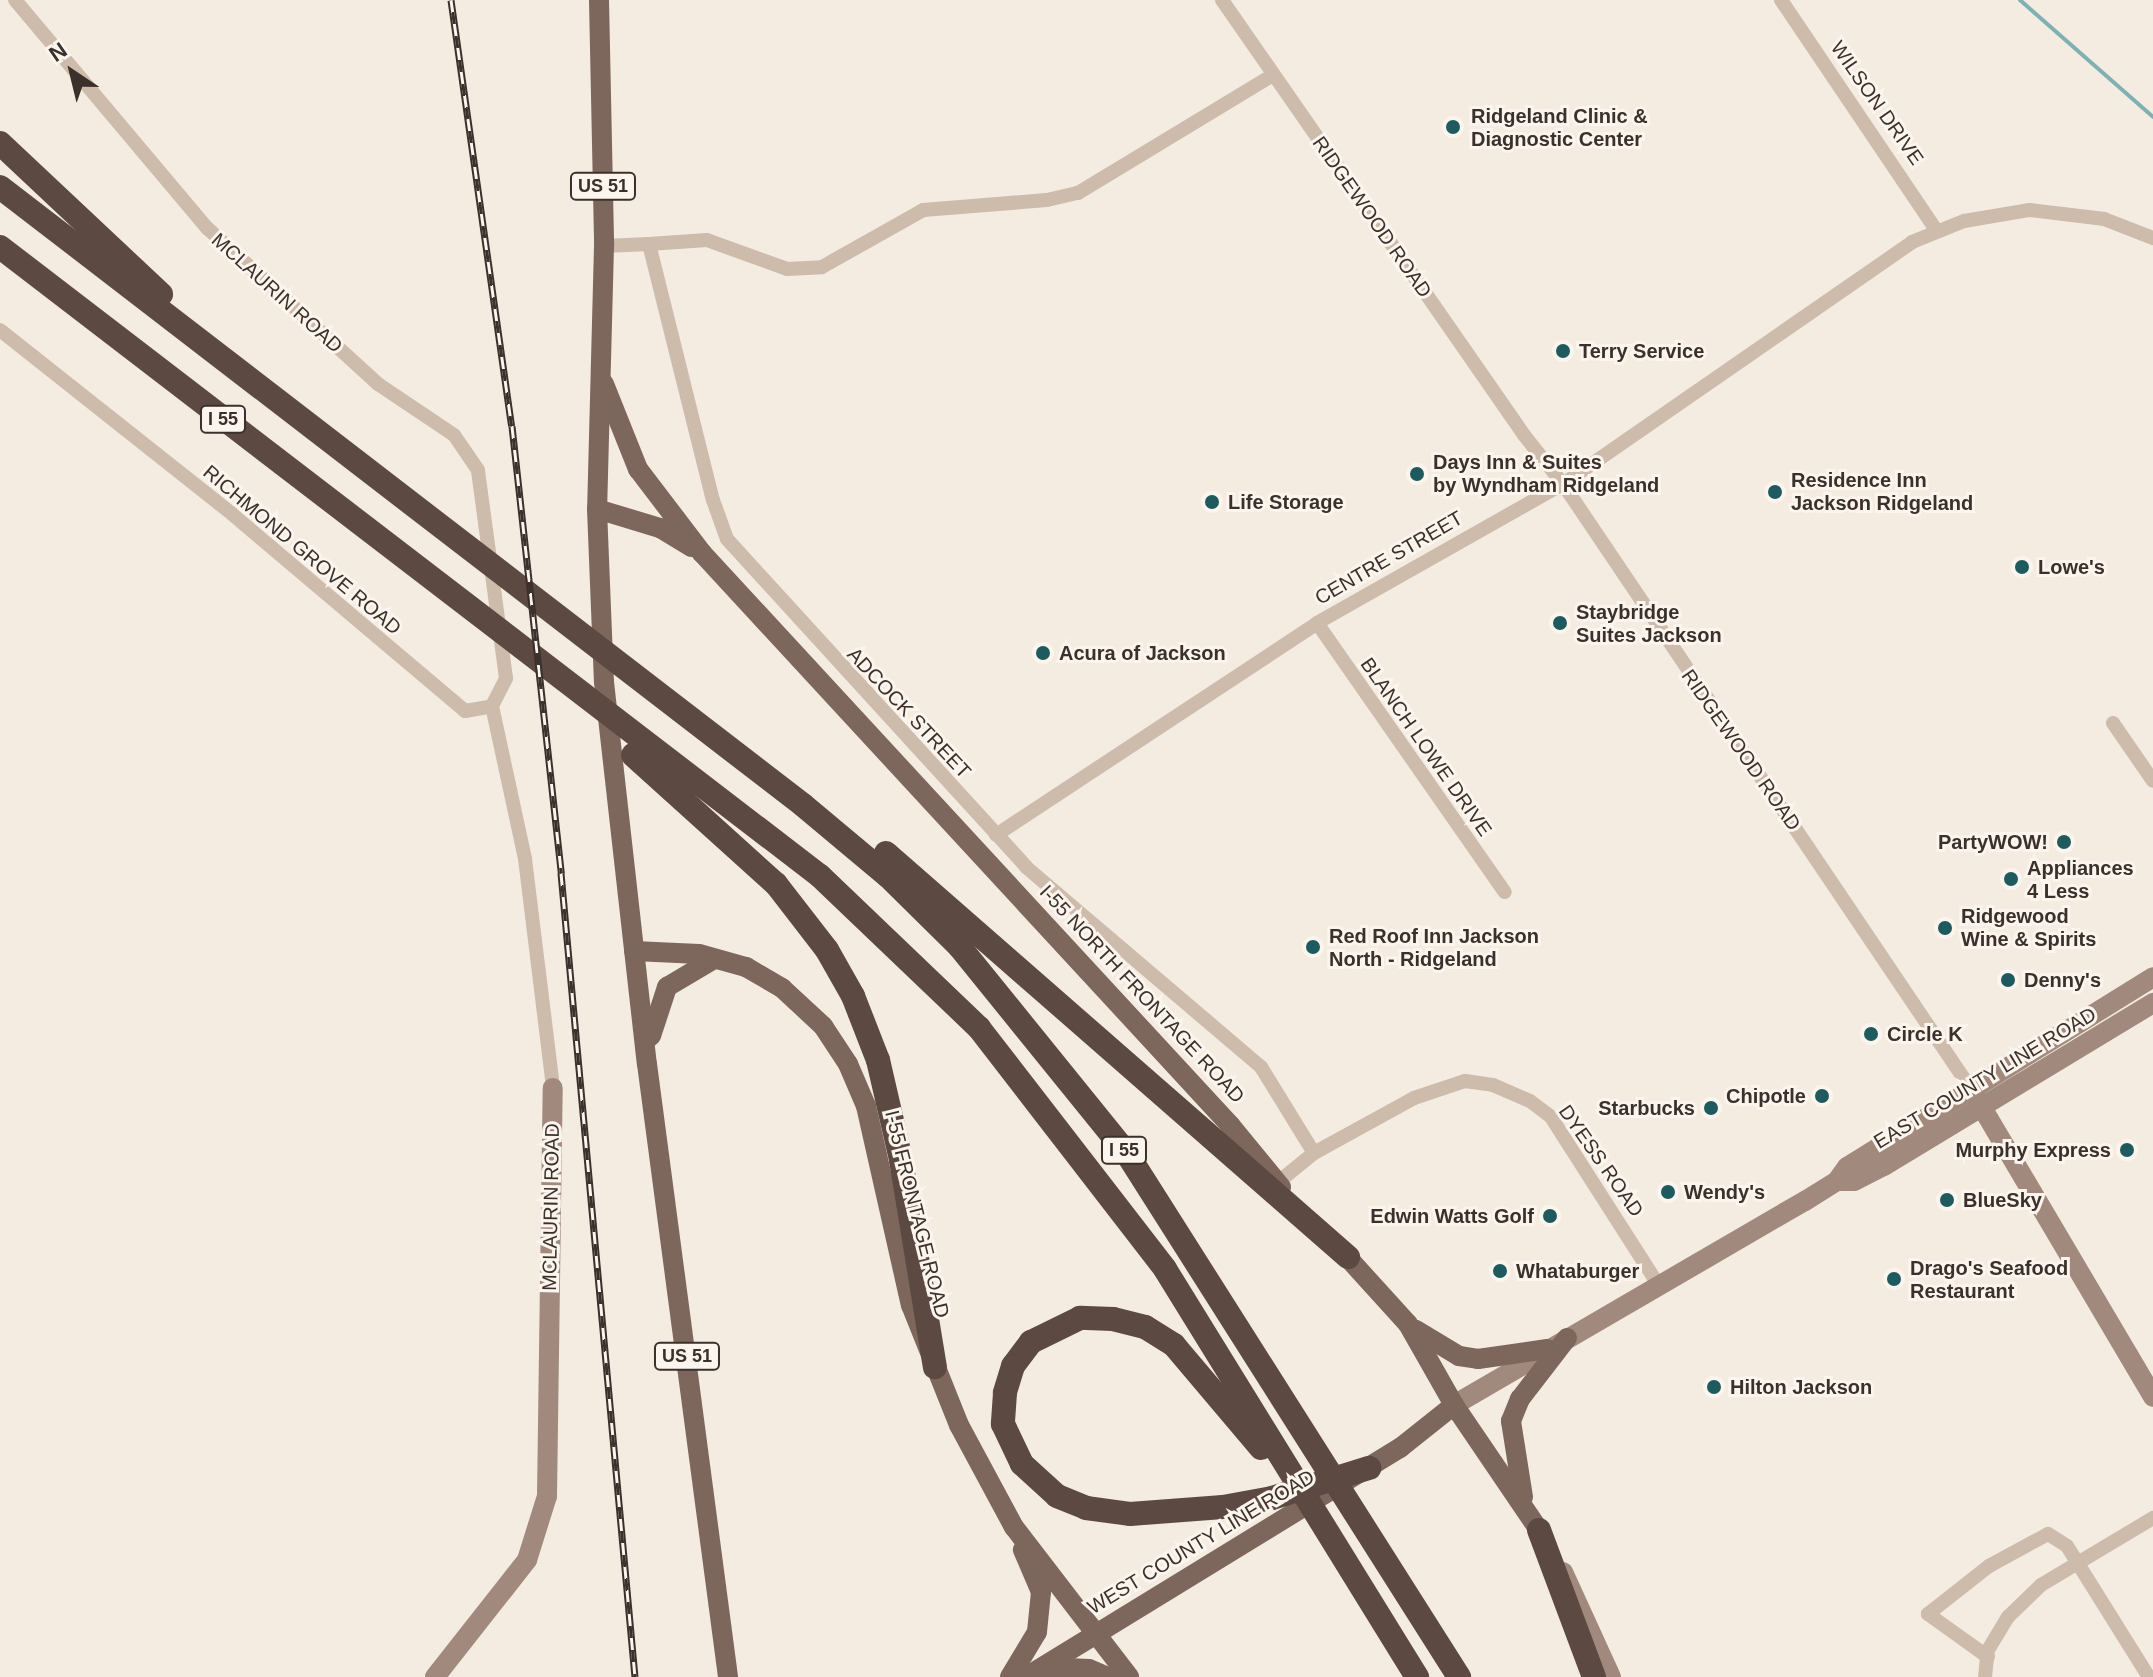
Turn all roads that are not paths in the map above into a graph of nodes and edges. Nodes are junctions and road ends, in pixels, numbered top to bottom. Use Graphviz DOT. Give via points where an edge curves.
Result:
graph roads {
  1 [pos="15,0"];
  2 [pos="599,0"];
  3 [pos="1222,0"];
  4 [pos="1781,0"];
  5 [pos="1273,75"];
  6 [pos="0,143"];
  7 [pos="0,187"];
  8 [pos="1937,231"];
  9 [pos="2153,238"];
  10 [pos="649,244"];
  11 [pos="604,246"];
  12 [pos="0,247"];
  13 [pos="0,330"];
  14 [pos="237,369"];
  15 [pos="600,373"];
  16 [pos="1563,484"];
  17 [pos="597,509"];
  18 [pos="702,553"];
  19 [pos="1317,623"];
  20 [pos="492,706"];
  21 [pos="690,716"];
  22 [pos="2113,723"];
  23 [pos="2153,781"];
  24 [pos="691,793"];
  25 [pos="996,835"];
  26 [pos="1505,892"];
  27 [pos="634,951"];
  28 [pos="714,959"];
  29 [pos="2153,977"];
  30 [pos="2153,1003"];
  31 [pos="647,1064"];
  32 [pos="553,1088"];
  33 [pos="1978,1100"];
  34 [pos="1314,1153"];
  35 [pos="1277,1183"];
  36 [pos="1348,1257"];
  37 [pos="1659,1286"];
  38 [pos="1408,1324"];
  39 [pos="1567,1338"];
  40 [pos="1547,1349"];
  41 [pos="935,1367"];
  42 [pos="2153,1397"];
  43 [pos="1454,1405"];
  44 [pos="1400,1448"];
  45 [pos="1369,1468"];
  46 [pos="1294,1481"];
  47 [pos="1523,1501"];
  48 [pos="2153,1518"];
  49 [pos="1014,1527"];
  50 [pos="1539,1530"];
  51 [pos="2079,1563"];
  52 [pos="1097,1634"];
  53 [pos="723,1649"];
  54 [pos="1988,1657"];
  55 [pos="1035,1672"];
  56 [pos="435,1677"];
  57 [pos="717,1677"];
  58 [pos="728,1677"];
  59 [pos="739,1677"];
  60 [pos="1010,1677"];
  61 [pos="1108,1677"];
  62 [pos="1129,1677"];
  63 [pos="1417,1677"];
  64 [pos="1459,1677"];
  65 [pos="1594,1677"];
  66 [pos="1611,1677"];
  67 [pos="1985,1677"];
  68 [pos="2149,1677"];
  1 -- 20 [label="street, MCLAURIN ROAD" via="207,228 378,384 454,435 478,470 506,678"];
  2 -- 11 [label="main road, US 51"];
  3 -- 5 [label="street, RIDGEWOOD ROAD"];
  4 -- 8 [label="street, WILSON DRIVE"];
  5 -- 10 [label="street" via="1078,193 923,210 839,261 814,270 787,269 707,240"];
  5 -- 16 [label="street, RIDGEWOOD ROAD"];
  6 -- 14 [label="highway"];
  7 -- 14 [label="highway, I 55"];
  8 -- 9 [label="street, CENTRE STREET" via="2030,210 2104,219"];
  8 -- 16 [label="street, CENTRE STREET" via="1873,267"];
  10 -- 11 [label="street"];
  10 -- 25 [label="street, ADCOCK STREET" via="727,539"];
  11 -- 15 [label="main road, US 51"];
  12 -- 24 [label="highway, I 55" via="512,641 596,724"];
  13 -- 20 [label="street, RICHMOND GROVE ROAD" via="232,514 465,711"];
  14 -- 21 [label="highway, I 55"];
  15 -- 17 [label="main road, US 51"];
  15 -- 18 [label="main road, I-55 NORTH FRONTAGE ROAD" via="638,469"];
  16 -- 19 [label="street, CENTRE STREET"];
  16 -- 33 [label="street, RIDGEWOOD ROAD"];
  17 -- 18 [label="main road" via="660,528"];
  17 -- 27 [label="main road, US 51" via="604,682"];
  18 -- 35 [label="main road, I-55 NORTH FRONTAGE ROAD" via="1231,1126"];
  19 -- 25 [label="street, CENTRE STREET"];
  19 -- 26 [label="street, BLANCH LOWE DRIVE"];
  20 -- 32 [label="street, MCLAURIN ROAD" via="525,859"];
  21 -- 36 [label="highway" via="863,834"];
  21 -- 64 [label="highway, I 55" via="888,876 959,946 1024,1023 1126,1152"];
  22 -- 23 [label="street"];
  24 -- 41 [label="highway" via="776,884 827,950 853,996 878,1060 901,1160"];
  24 -- 46 [label="highway, I 55" via="820,876 979,1028 1165,1269"];
  25 -- 34 [label="street, ADCOCK STREET" via="1026,867 1261,1067"];
  27 -- 28 [label="main road, I-55 FRONTAGE ROAD"];
  27 -- 31 [label="main road, US 51"];
  28 -- 31 [label="main road" via="667,987 655,1014"];
  28 -- 41 [label="main road, I-55 FRONTAGE ROAD" via="746,967 782,988 823,1026 848,1064 866,1106 911,1305"];
  29 -- 33 [label="street, EAST COUNTY LINE ROAD"];
  30 -- 33 [label="street, EAST COUNTY LINE ROAD"];
  31 -- 53 [label="main road, US 51"];
  32 -- 56 [label="street, MCLAURIN ROAD" via="547,1496 527,1560"];
  33 -- 37 [label="street, EAST COUNTY LINE ROAD" via="1854,1181 1837,1181"];
  33 -- 42 [label="street, RIDGEWOOD ROAD"];
  34 -- 35 [label="street, DYESS ROAD"];
  34 -- 37 [label="street, DYESS ROAD" via="1443,1085 1465,1081 1513,1091 1551,1117"];
  35 -- 36 [label="main road, I-55 NORTH FRONTAGE ROAD"];
  36 -- 38 [label="main road, I-55 NORTH FRONTAGE ROAD"];
  37 -- 39 [label="street, EAST COUNTY LINE ROAD"];
  38 -- 40 [label="main road" via="1435,1344 1469,1358"];
  38 -- 43 [label="main road, I-55 NORTH FRONTAGE ROAD"];
  39 -- 40 [label="street, EAST COUNTY LINE ROAD"];
  39 -- 47 [label="main road" via="1520,1399 1511,1421"];
  40 -- 43 [label="street, EAST COUNTY LINE ROAD"];
  41 -- 49 [label="main road, I-55 FRONTAGE ROAD" via="959,1425"];
  43 -- 44 [label="main road, EAST COUNTY LINE ROAD"];
  43 -- 47 [label="main road, I-55 NORTH FRONTAGE ROAD"];
  44 -- 45 [label="main road, WEST COUNTY LINE ROAD"];
  45 -- 46 [label="highway" via="1223,1507 1130,1514 1086,1508 1057,1496 1010,1447 1003,1424 1013,1366 1031,1342 1080,1318 1145,1327 1174,1345"];
  45 -- 52 [label="main road, WEST COUNTY LINE ROAD"];
  46 -- 63 [label="highway, I 55"];
  47 -- 50 [label="main road, I-55 NORTH FRONTAGE ROAD"];
  48 -- 51 [label="street"];
  49 -- 52 [label="main road, I-55 FRONTAGE ROAD"];
  49 -- 60 [label="main road" via="1041,1592 1037,1632"];
  50 -- 65 [label="highway"];
  50 -- 66 [label="street, I-55 NORTH FRONTAGE ROAD" via="1577,1596"];
  51 -- 54 [label="street" via="2041,1585 2008,1617"];
  51 -- 54 [label="street" via="2057,1537 2044,1534 1989,1566 1928,1614"];
  51 -- 68 [label="street"];
  52 -- 55 [label="main road, WEST COUNTY LINE ROAD"];
  52 -- 62 [label="main road, I-55 FRONTAGE ROAD"];
  53 -- 57 [label="main road"];
  53 -- 58 [label="main road, US 51"];
  53 -- 59 [label="main road"];
  54 -- 67 [label="street"];
  55 -- 61 [label="main road" via="1089,1669"];
}
